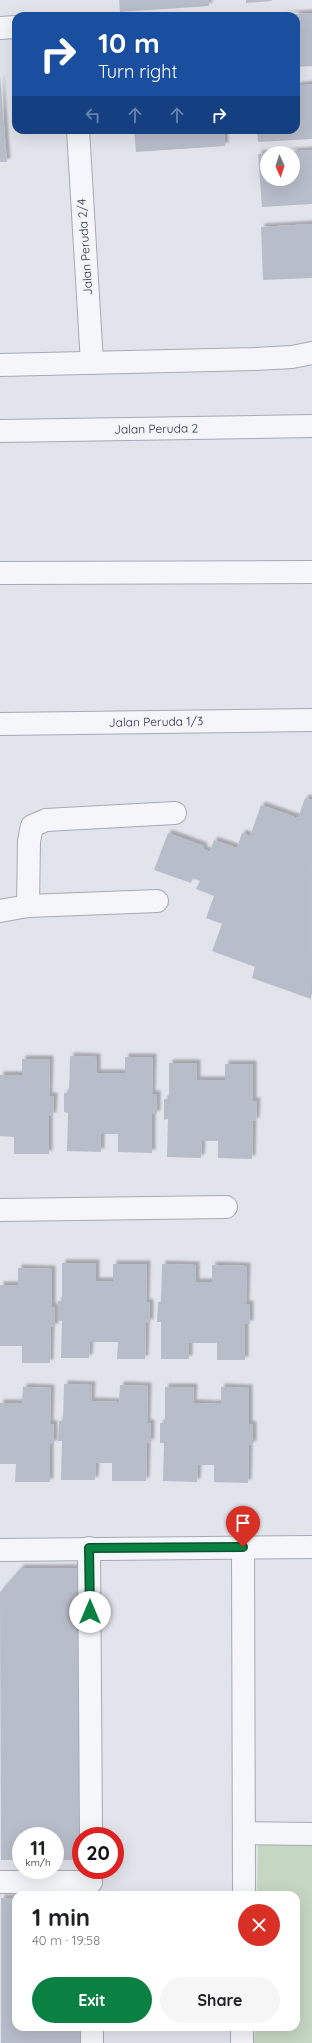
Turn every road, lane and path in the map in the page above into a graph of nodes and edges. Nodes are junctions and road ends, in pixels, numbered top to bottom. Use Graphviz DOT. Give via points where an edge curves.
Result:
graph roads {
  1 [pos="12,27"];
  2 [pos="0,28"];
  3 [pos="78,134"];
  4 [pos="312,352"];
  5 [pos="92,363"];
  6 [pos="0,365"];
  7 [pos="312,426"];
  8 [pos="0,431"];
  9 [pos="312,572"];
  10 [pos="0,573"];
  11 [pos="312,720"];
  12 [pos="0,724"];
  13 [pos="175,813"];
  14 [pos="157,901"];
  15 [pos="28,906"];
  16 [pos="0,911"];
  17 [pos="226,1207"];
  18 [pos="0,1210"];
  19 [pos="243,1547"];
  20 [pos="312,1547"];
  21 [pos="89,1548"];
  22 [pos="0,1550"];
  23 [pos="91,1827"];
  24 [pos="244,1833"];
  25 [pos="312,1834"];
  26 [pos="0,1882"];
  27 [pos="91,1882"];
  28 [pos="244,1891"];
  29 [pos="92,2031"];
  30 [pos="242,2031"];
  31 [pos="92,2043"];
  32 [pos="242,2043"];
  1 -- 2 [label="street"];
  3 -- 5 [label="street, Jalan Peruda 2/4"];
  4 -- 5 [label="street" via="292,357 255,359"];
  5 -- 6 [label="street"];
  7 -- 8 [label="street, Jalan Peruda 2"];
  9 -- 10 [label="street"];
  11 -- 12 [label="street, Jalan Peruda 1/3"];
  13 -- 15 [label="street" via="46,820 32,826 29,841"];
  14 -- 15 [label="street"];
  15 -- 16 [label="street"];
  17 -- 18 [label="street"];
  19 -- 20 [label="street"];
  19 -- 21 [label="street"];
  19 -- 24 [label="street"];
  21 -- 22 [label="street"];
  21 -- 23 [label="street"];
  24 -- 25 [label="street"];
  24 -- 28 [label="street"];
  26 -- 27 [label="street"];
  29 -- 31 [label="street"];
  30 -- 32 [label="street"];
}
